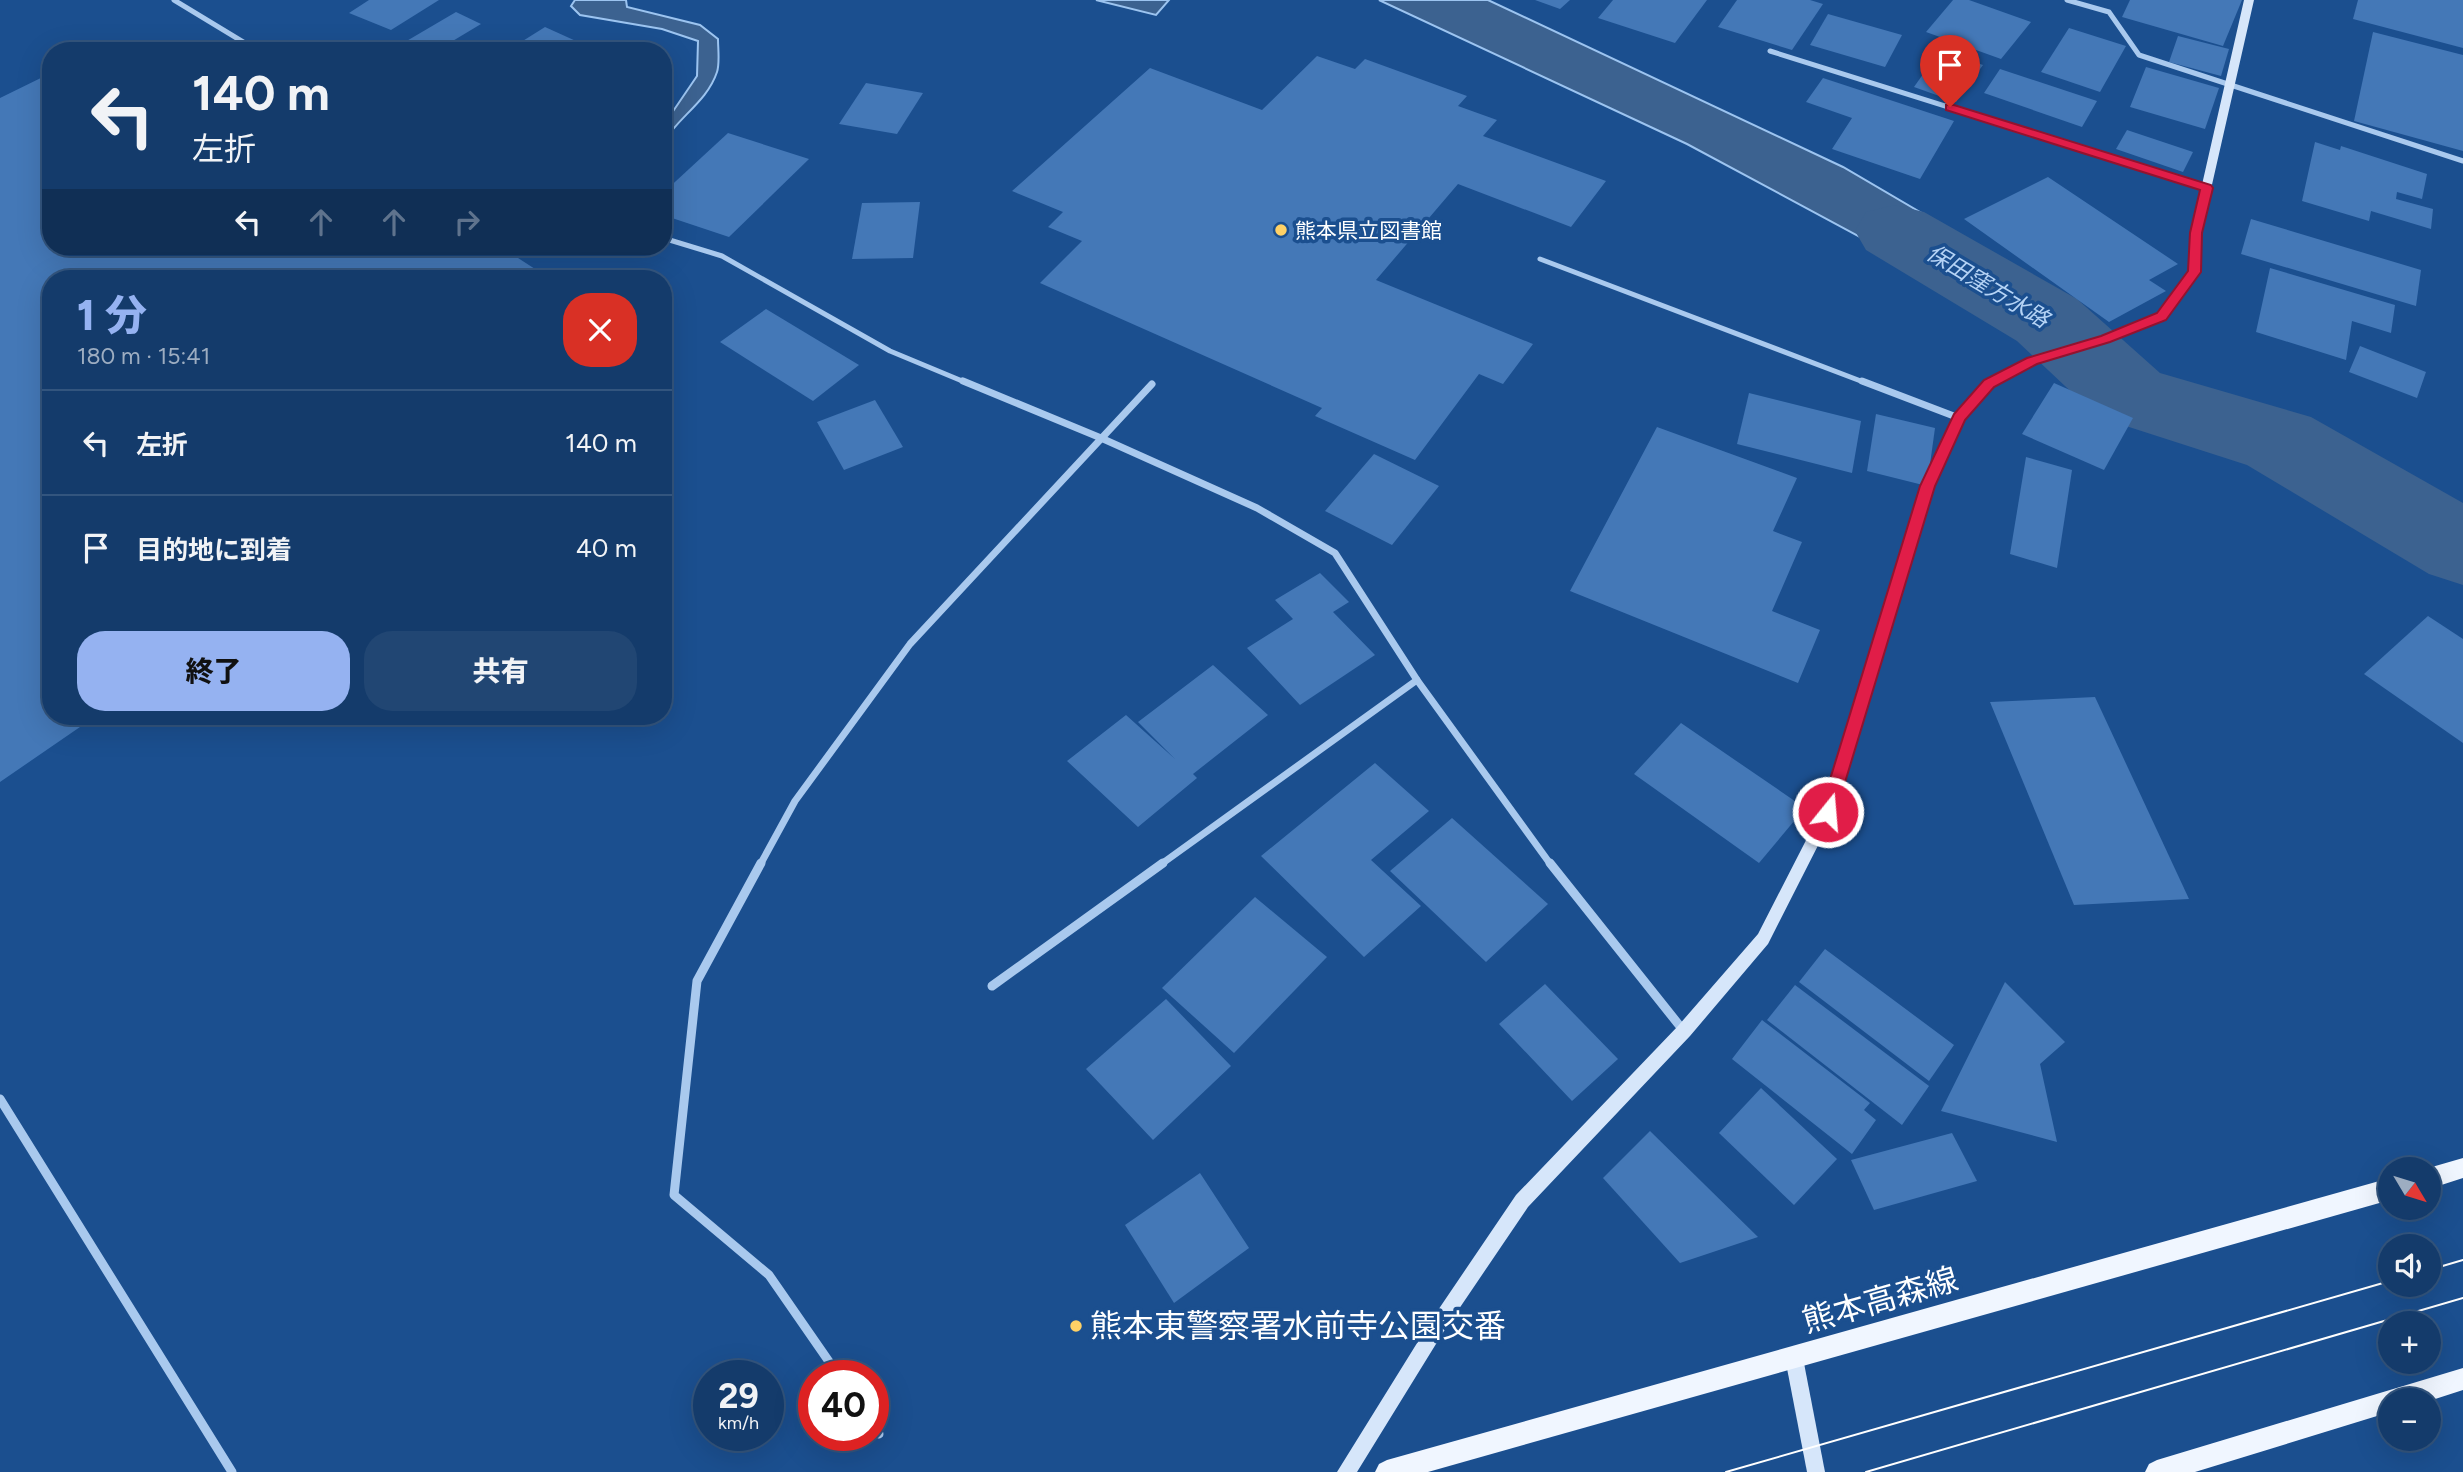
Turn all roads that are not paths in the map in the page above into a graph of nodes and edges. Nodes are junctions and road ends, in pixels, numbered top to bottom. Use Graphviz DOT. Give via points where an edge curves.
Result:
graph roads {
  1 [pos="174,0"];
  2 [pos="2067,0"];
  3 [pos="2249,0"];
  4 [pos="243,42"];
  5 [pos="1770,51"];
  6 [pos="2230,84"];
  7 [pos="2463,160"];
  8 [pos="2207,188"];
  9 [pos="672,241"];
  10 [pos="1540,260"];
  11 [pos="1153,384"];
  12 [pos="1959,418"];
  13 [pos="1101,438"];
  14 [pos="1417,680"];
  15 [pos="992,986"];
  16 [pos="1684,1031"];
  17 [pos="0,1099"];
  18 [pos="2463,1168"];
  19 [pos="2441,1174"];
  20 [pos="2378,1192"];
  21 [pos="1794,1357"];
  22 [pos="828,1360"];
  23 [pos="2463,1379"];
  24 [pos="2434,1388"];
  25 [pos="2378,1406"];
  26 [pos="232,1472"];
  27 [pos="1346,1472"];
  28 [pos="1387,1472"];
  29 [pos="1816,1472"];
  30 [pos="2157,1472"];
  1 -- 4 [label="street"];
  2 -- 6 [label="street" via="2109,12 2139,55"];
  3 -- 6 [label="street"];
  5 -- 8 [label="street"];
  6 -- 7 [label="street"];
  6 -- 8 [label="street"];
  8 -- 12 [label="street" via="2196,233 2194,272 2161,316 2106,339 2035,360 1989,384"];
  9 -- 13 [label="street" via="722,256 890,351"];
  10 -- 12 [label="street"];
  11 -- 13 [label="street"];
  12 -- 16 [label="street" via="1927,486 1828,812 1763,939"];
  13 -- 14 [label="street" via="1257,508 1335,553"];
  13 -- 22 [label="street" via="910,644 795,801 697,981 674,1195 769,1275"];
  14 -- 15 [label="street"];
  14 -- 16 [label="street" via="1522,828"];
  16 -- 27 [label="street" via="1522,1201"];
  17 -- 26 [label="street"];
  18 -- 19 [label="main road"];
  20 -- 21 [label="main road, 熊本高森線"];
  21 -- 28 [label="main road, 熊本高森線"];
  21 -- 29 [label="street"];
  23 -- 24 [label="main road"];
  25 -- 30 [label="main road"];
}
